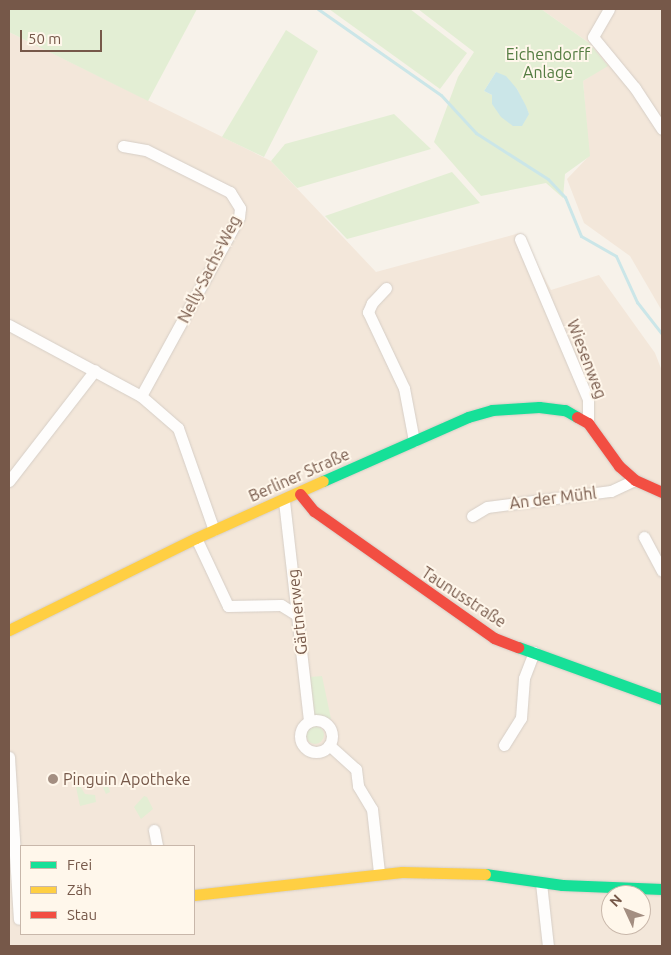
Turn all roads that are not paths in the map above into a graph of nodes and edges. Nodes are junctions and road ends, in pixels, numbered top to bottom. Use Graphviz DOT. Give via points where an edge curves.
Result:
graph roads {
  1 [pos="609,9"];
  2 [pos="662,129"];
  3 [pos="123,146"];
  4 [pos="520,239"];
  5 [pos="386,288"];
  6 [pos="9,325"];
  7 [pos="94,370"];
  8 [pos="141,396"];
  9 [pos="588,423"];
  10 [pos="414,441"];
  11 [pos="635,480"];
  12 [pos="9,481"];
  13 [pos="662,492"];
  14 [pos="300,494"];
  15 [pos="284,501"];
  16 [pos="472,516"];
  17 [pos="214,530"];
  18 [pos="644,537"];
  19 [pos="196,538"];
  20 [pos="662,572"];
  21 [pos="297,615"];
  22 [pos="9,630"];
  23 [pos="534,652"];
  24 [pos="662,699"];
  25 [pos="309,722"];
  26 [pos="330,745"];
  27 [pos="504,745"];
  28 [pos="9,757"];
  29 [pos="154,830"];
  30 [pos="157,845"];
  31 [pos="379,872"];
  32 [pos="541,883"];
  33 [pos="662,889"];
  34 [pos="195,895"];
  35 [pos="16,919"];
  36 [pos="548,946"];
  1 -- 2 [label="street" via="593,37 635,88"];
  3 -- 8 [label="street, Nelly-Sachs-Weg" via="146,150 230,192 240,208 239,217"];
  4 -- 9 [label="street, Wiesenweg" via="588,399"];
  5 -- 10 [label="street" via="368,312 404,388"];
  6 -- 7 [label="street"];
  7 -- 8 [label="street"];
  7 -- 12 [label="street"];
  8 -- 17 [label="street" via="178,428"];
  9 -- 10 [label="street, Berliner Straße" via="565,410 508,407 468,417"];
  9 -- 11 [label="street, Wiesenweg" via="620,466"];
  10 -- 14 [label="street, Berliner Straße"];
  11 -- 13 [label="street, Wiesenweg"];
  11 -- 16 [label="street, An der Mühl" via="611,490 487,507"];
  14 -- 15 [label="street, Berliner Straße"];
  14 -- 23 [label="street, Taunusstraße" via="314,511 494,638"];
  15 -- 17 [label="street, Berliner Straße"];
  15 -- 21 [label="street, Gärtnerweg"];
  17 -- 19 [label="street, Berliner Straße"];
  18 -- 20 [label="street"];
  19 -- 21 [label="street" via="228,606 281,605"];
  19 -- 22 [label="street, Berliner Straße"];
  21 -- 25 [label="street, Gärtnerweg"];
  23 -- 24 [label="street, Taunusstraße"];
  23 -- 27 [label="street" via="524,678 521,718"];
  25 -- 26 [label="street" via="322,721 329,727"];
  25 -- 26 [label="street" via="301,735 305,748 318,752"];
  26 -- 31 [label="street" via="356,769 358,786 372,809"];
  28 -- 35 [label="street"];
  29 -- 30 [label="street"];
  31 -- 32 [label="street" via="485,874"];
  31 -- 34 [label="street"];
  32 -- 33 [label="street"];
  32 -- 36 [label="street"];
}
